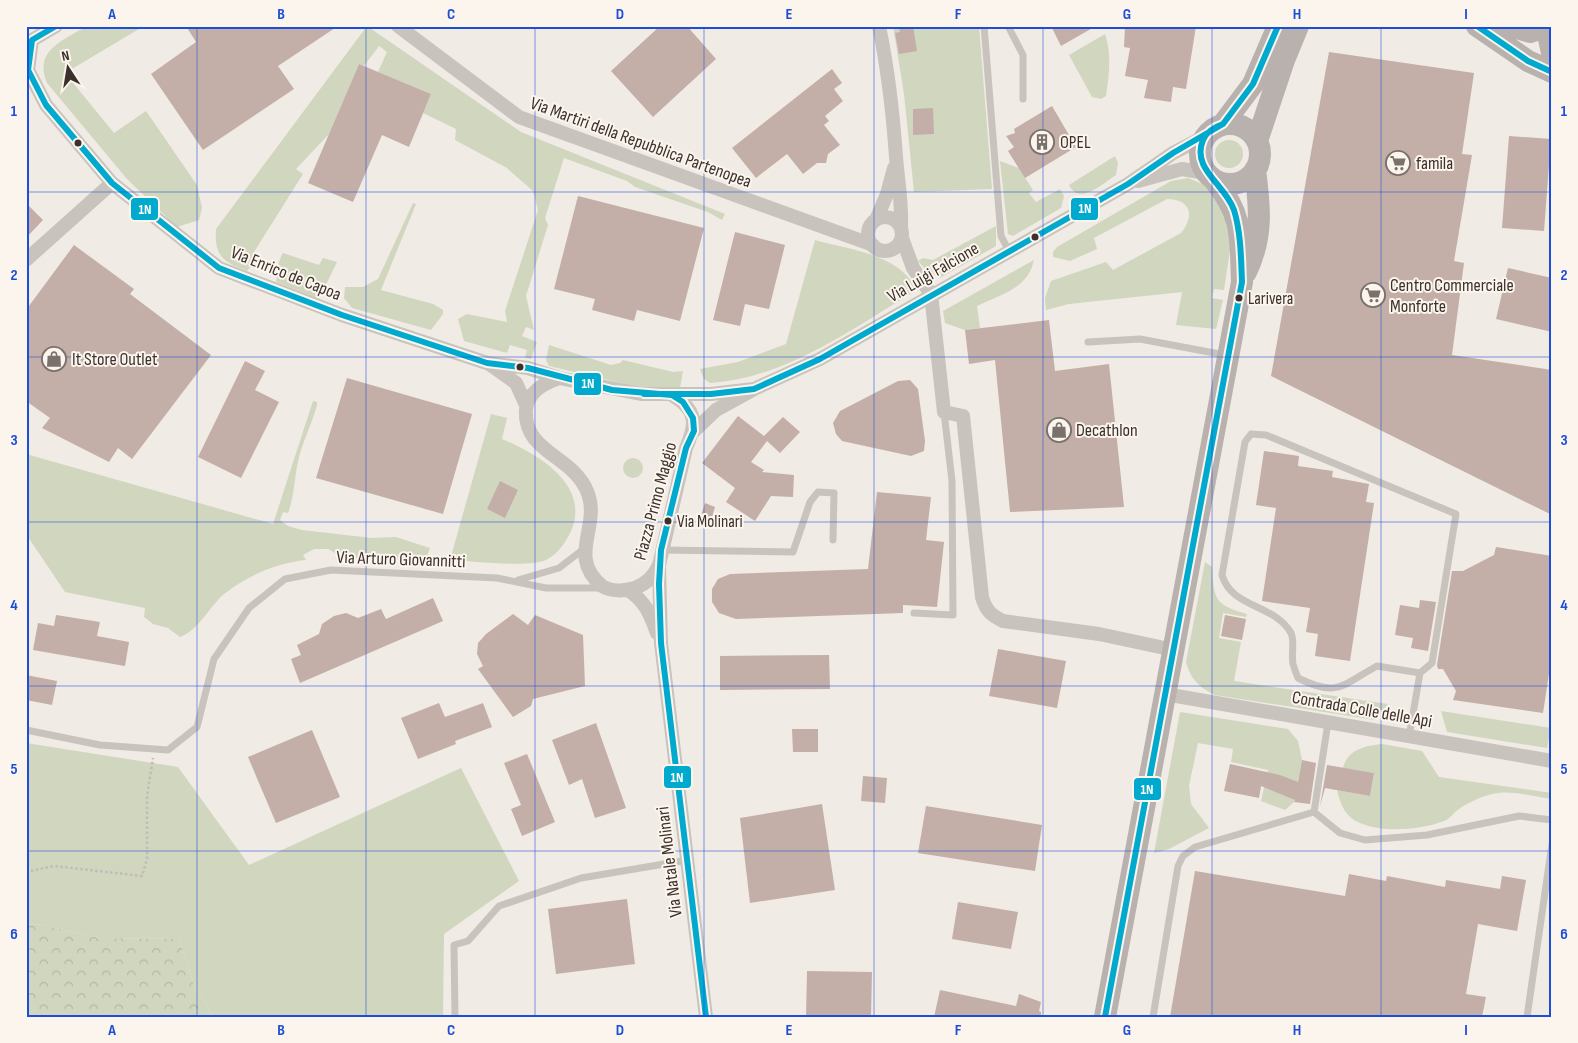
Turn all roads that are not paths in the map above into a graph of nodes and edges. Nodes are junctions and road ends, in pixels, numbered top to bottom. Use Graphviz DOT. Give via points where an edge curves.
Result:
graph roads {
  1 [pos="56,26"];
  2 [pos="398,26"];
  3 [pos="879,26"];
  4 [pos="984,26"];
  5 [pos="1008,26"];
  6 [pos="1278,26"];
  7 [pos="1298,26"];
  8 [pos="1477,26"];
  9 [pos="1510,26"];
  10 [pos="1550,26"];
  11 [pos="1552,53"];
  12 [pos="1552,72"];
  13 [pos="1023,99"];
  14 [pos="1223,124"];
  15 [pos="1204,137"];
  16 [pos="1258,141"];
  17 [pos="896,158"];
  18 [pos="1255,170"];
  19 [pos="1211,177"];
  20 [pos="112,183"];
  21 [pos="1128,184"];
  22 [pos="874,222"];
  23 [pos="837,231"];
  24 [pos="901,232"];
  25 [pos="879,248"];
  26 [pos="1009,251"];
  27 [pos="26,260"];
  28 [pos="913,268"];
  29 [pos="1242,282"];
  30 [pos="931,294"];
  31 [pos="1088,342"];
  32 [pos="1228,356"];
  33 [pos="487,363"];
  34 [pos="559,378"];
  35 [pos="754,389"];
  36 [pos="672,395"];
  37 [pos="526,405"];
  38 [pos="944,412"];
  39 [pos="694,430"];
  40 [pos="833,540"];
  41 [pos="585,548"];
  42 [pos="662,550"];
  43 [pos="659,565"];
  44 [pos="515,581"];
  45 [pos="605,588"];
  46 [pos="628,590"];
  47 [pos="914,613"];
  48 [pos="660,643"];
  49 [pos="1174,650"];
  50 [pos="1420,674"];
  51 [pos="1165,694"];
  52 [pos="1328,723"];
  53 [pos="26,730"];
  54 [pos="1409,737"];
  55 [pos="1552,761"];
  56 [pos="1314,812"];
  57 [pos="1552,820"];
  58 [pos="1552,844"];
  59 [pos="688,860"];
  60 [pos="454,1017"];
  61 [pos="706,1017"];
  62 [pos="1105,1017"];
  63 [pos="1153,1017"];
  64 [pos="1527,1017"];
  1 -- 20 [label="street, Via Enrico de Capoa" via="32,40 28,70 46,105"];
  2 -- 23 [label="street, Via Martiri della Repubblica Partenopea" via="519,117"];
  3 -- 17 [label="street" via="895,123"];
  4 -- 26 [label="lane" via="1001,236"];
  5 -- 13 [label="lane" via="1024,55"];
  6 -- 14 [label="main road" via="1253,84"];
  7 -- 16 [label="main road"];
  8 -- 12 [label="main road" via="1528,61"];
  9 -- 10 [label="main road" via="1530,32"];
  10 -- 11 [label="main road"];
  14 -- 15 [label="main road" via="1212,128"];
  14 -- 16 [label="main road" via="1243,126"];
  15 -- 19 [label="main road" via="1199,155"];
  15 -- 21 [label="street, Via Luigi Falcione" via="1173,153"];
  16 -- 18 [label="main road" via="1259,161"];
  17 -- 22 [label="street" via="887,194"];
  17 -- 24 [label="street" via="902,202"];
  18 -- 19 [label="main road" via="1237,183 1226,184"];
  18 -- 29 [label="main road" via="1259,219 1255,253"];
  19 -- 21 [label="street, Via Luigi Falcione" via="1182,170"];
  19 -- 29 [label="main road" via="1230,199 1240,230"];
  20 -- 27 [label="street"];
  20 -- 33 [label="street, Via Enrico de Capoa" via="218,268 342,315"];
  21 -- 26 [label="street, Via Luigi Falcione"];
  22 -- 23 [label="street"];
  22 -- 24 [label="street" via="887,217"];
  22 -- 25 [label="street" via="869,235"];
  23 -- 25 [label="street, Via Martiri della Repubblica Partenopea"];
  24 -- 25 [label="street" via="895,247"];
  24 -- 28 [label="street"];
  25 -- 28 [label="street, Via Martiri della Repubblica Partenopea"];
  26 -- 30 [label="street, Via Luigi Falcione"];
  28 -- 30 [label="street"];
  29 -- 32 [label="main road"];
  30 -- 35 [label="street, Via Luigi Falcione" via="820,359"];
  30 -- 38 [label="street"];
  31 -- 32 [label="lane" via="1140,339"];
  32 -- 49 [label="main road"];
  33 -- 34 [label="street, Via Enrico de Capoa" via="528,368"];
  33 -- 37 [label="street, Via Enrico de Capoa" via="516,383"];
  34 -- 36 [label="street" via="612,390"];
  34 -- 37 [label="street" via="546,383"];
  35 -- 36 [label="street, Via Luigi Falcione"];
  35 -- 39 [label="street, Via Luigi Falcione" via="716,410"];
  36 -- 39 [label="street, Piazza Primo Maggio" via="690,411"];
  37 -- 41 [label="street" via="526,421 535,439 571,466 588,491 592,516"];
  38 -- 47 [label="lane" via="952,481 953,615"];
  38 -- 49 [label="street" via="963,416 985,608 1003,621 1099,634"];
  39 -- 42 [label="street, Piazza Primo Maggio" via="686,448"];
  40 -- 42 [label="lane" via="834,493 818,492 810,502 793,552"];
  41 -- 44 [label="lane, Via Arturo Giovannitti" via="560,568"];
  41 -- 45 [label="street" via="589,571"];
  42 -- 43 [label="street, Piazza Primo Maggio"];
  43 -- 46 [label="street, Piazza Primo Maggio" via="652,577"];
  43 -- 48 [label="street, Via Natale Molinari"];
  44 -- 45 [label="lane, Via Arturo Giovannitti" via="546,588"];
  44 -- 53 [label="lane, Via Arturo Giovannitti" via="331,570 285,579 248,608 214,659 197,727 168,750 100,745"];
  45 -- 46 [label="street"];
  46 -- 48 [label="street, Via Natale Molinari" via="647,606"];
  48 -- 59 [label="street, Via Natale Molinari"];
  49 -- 51 [label="main road"];
  50 -- 50 [label="lane" via="1432,663 1456,514 1266,435 1251,434 1245,442 1222,575 1224,585 1232,594 1281,621 1292,634 1293,662 1298,678 1318,688 1339,688 1377,666"];
  50 -- 54 [label="lane"];
  51 -- 52 [label="street, Contrada Colle delle Api"];
  51 -- 62 [label="main road"];
  52 -- 54 [label="street, Contrada Colle delle Api"];
  52 -- 56 [label="lane"];
  54 -- 55 [label="street, Contrada Colle delle Api"];
  56 -- 57 [label="lane" via="1340,833 1366,840 1427,835 1519,816"];
  56 -- 63 [label="lane" via="1195,847 1183,856 1178,866"];
  58 -- 64 [label="lane"];
  59 -- 60 [label="lane" via="581,878 499,906 468,941 454,945"];
  59 -- 61 [label="street, Via Natale Molinari"];
}
